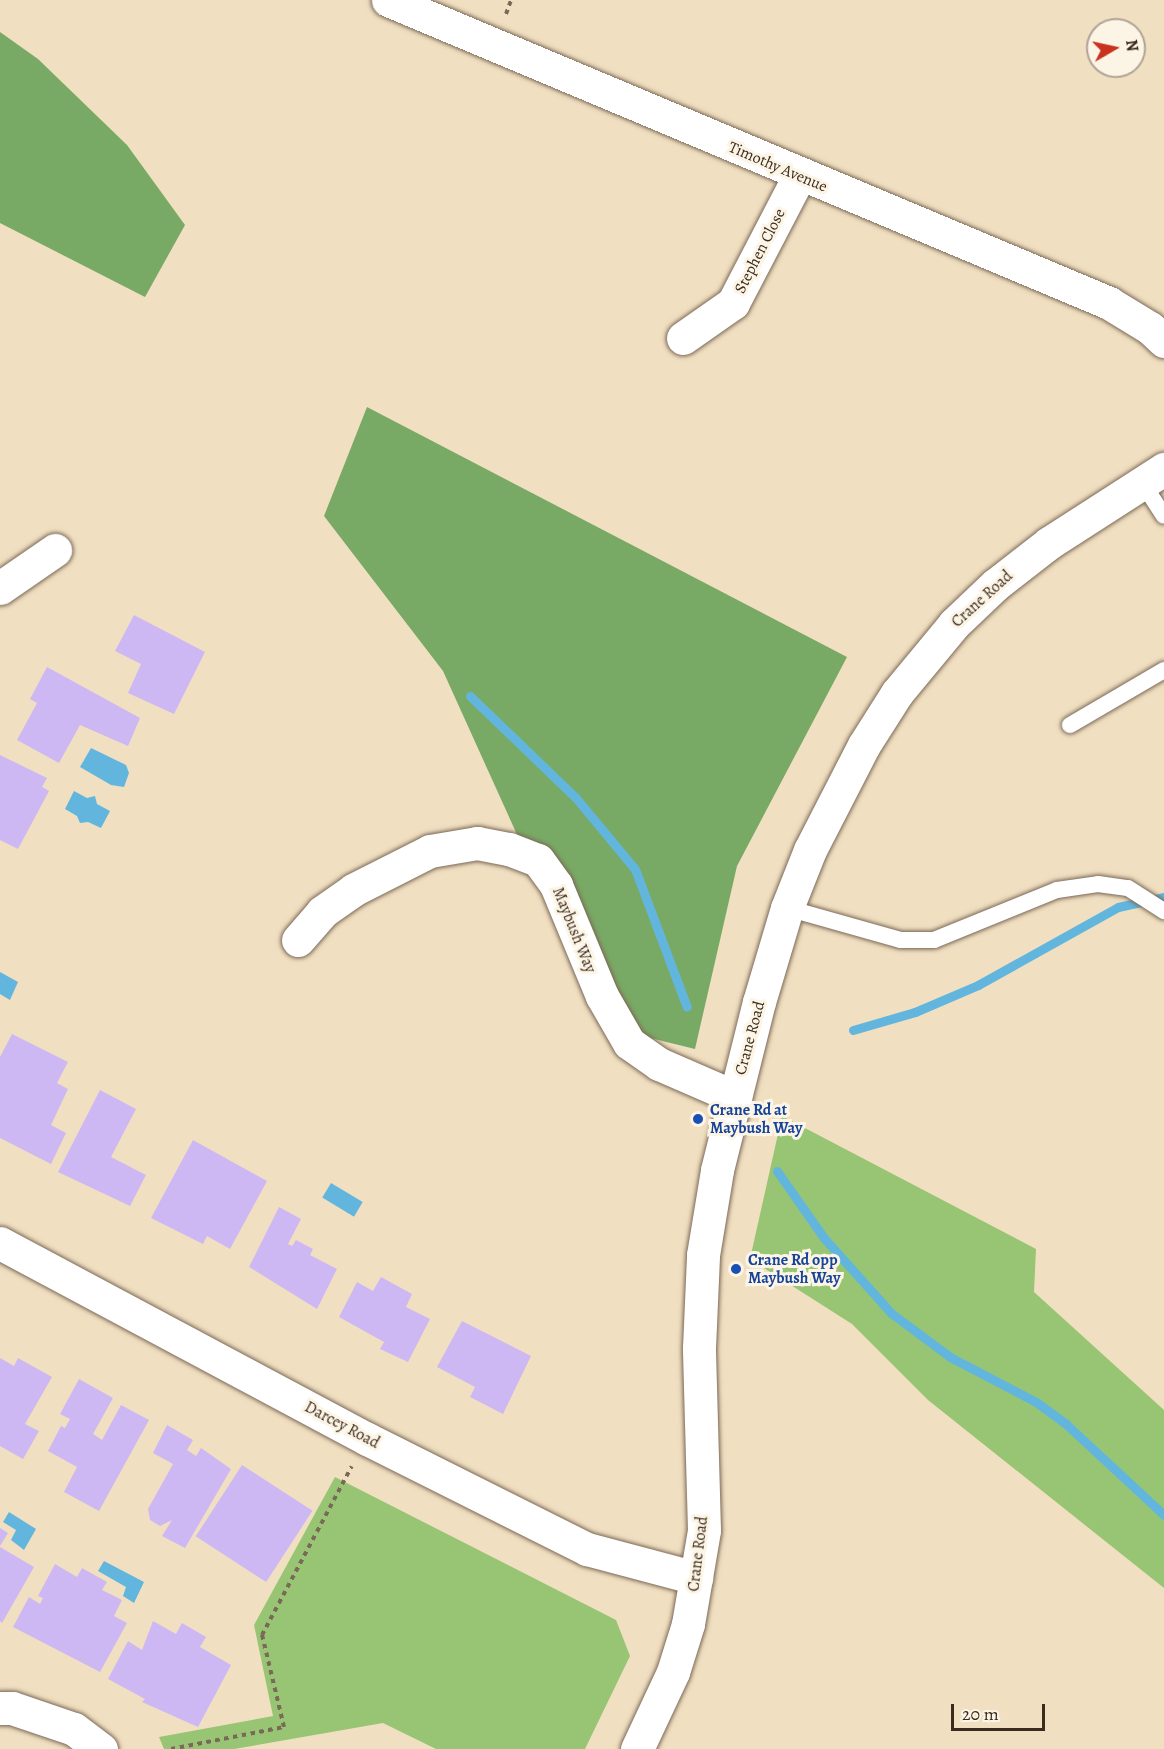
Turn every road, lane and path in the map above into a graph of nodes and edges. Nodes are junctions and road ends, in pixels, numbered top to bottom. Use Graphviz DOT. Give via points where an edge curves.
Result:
graph roads {
  1 [pos="388,0"];
  2 [pos="799,176"];
  3 [pos="683,338"];
  4 [pos="1164,341"];
  5 [pos="1153,476"];
  6 [pos="1164,516"];
  7 [pos="55,549"];
  8 [pos="0,588"];
  9 [pos="1164,670"];
  10 [pos="1070,725"];
  11 [pos="787,908"];
  12 [pos="1163,910"];
  13 [pos="297,940"];
  14 [pos="735,1097"];
  15 [pos="0,1243"];
  16 [pos="367,1439"];
  17 [pos="696,1578"];
  18 [pos="0,1708"];
  19 [pos="101,1749"];
  20 [pos="171,1749"];
  21 [pos="637,1749"];
  1 -- 2 [label="street, Timothy Avenue"];
  2 -- 3 [label="street, Stephen Close" via="733,303"];
  2 -- 4 [label="street, Timothy Avenue" via="1109,303"];
  5 -- 6 [label="lane"];
  5 -- 11 [label="street, Crane Road" via="995,585 923,657 864,745 810,850"];
  7 -- 8 [label="street"];
  9 -- 10 [label="lane"];
  11 -- 12 [label="lane" via="882,936 934,940 1057,890 1098,884 1128,888"];
  11 -- 14 [label="street, Crane Road"];
  13 -- 14 [label="street, Maybush Way" via="322,912 353,890 430,851 477,843 508,849 538,860 556,885 602,996 629,1043 659,1064"];
  14 -- 17 [label="street, Crane Road" via="703,1255 699,1348 704,1530"];
  15 -- 16 [label="street, Darcey Road"];
  16 -- 17 [label="street, Darcey Road" via="587,1550"];
  16 -- 20 [label="path" via="262,1635 284,1727"];
  17 -- 21 [label="street, Crane Road" via="688,1624 673,1672"];
  18 -- 19 [label="street" via="12,1708 74,1729"];
}
